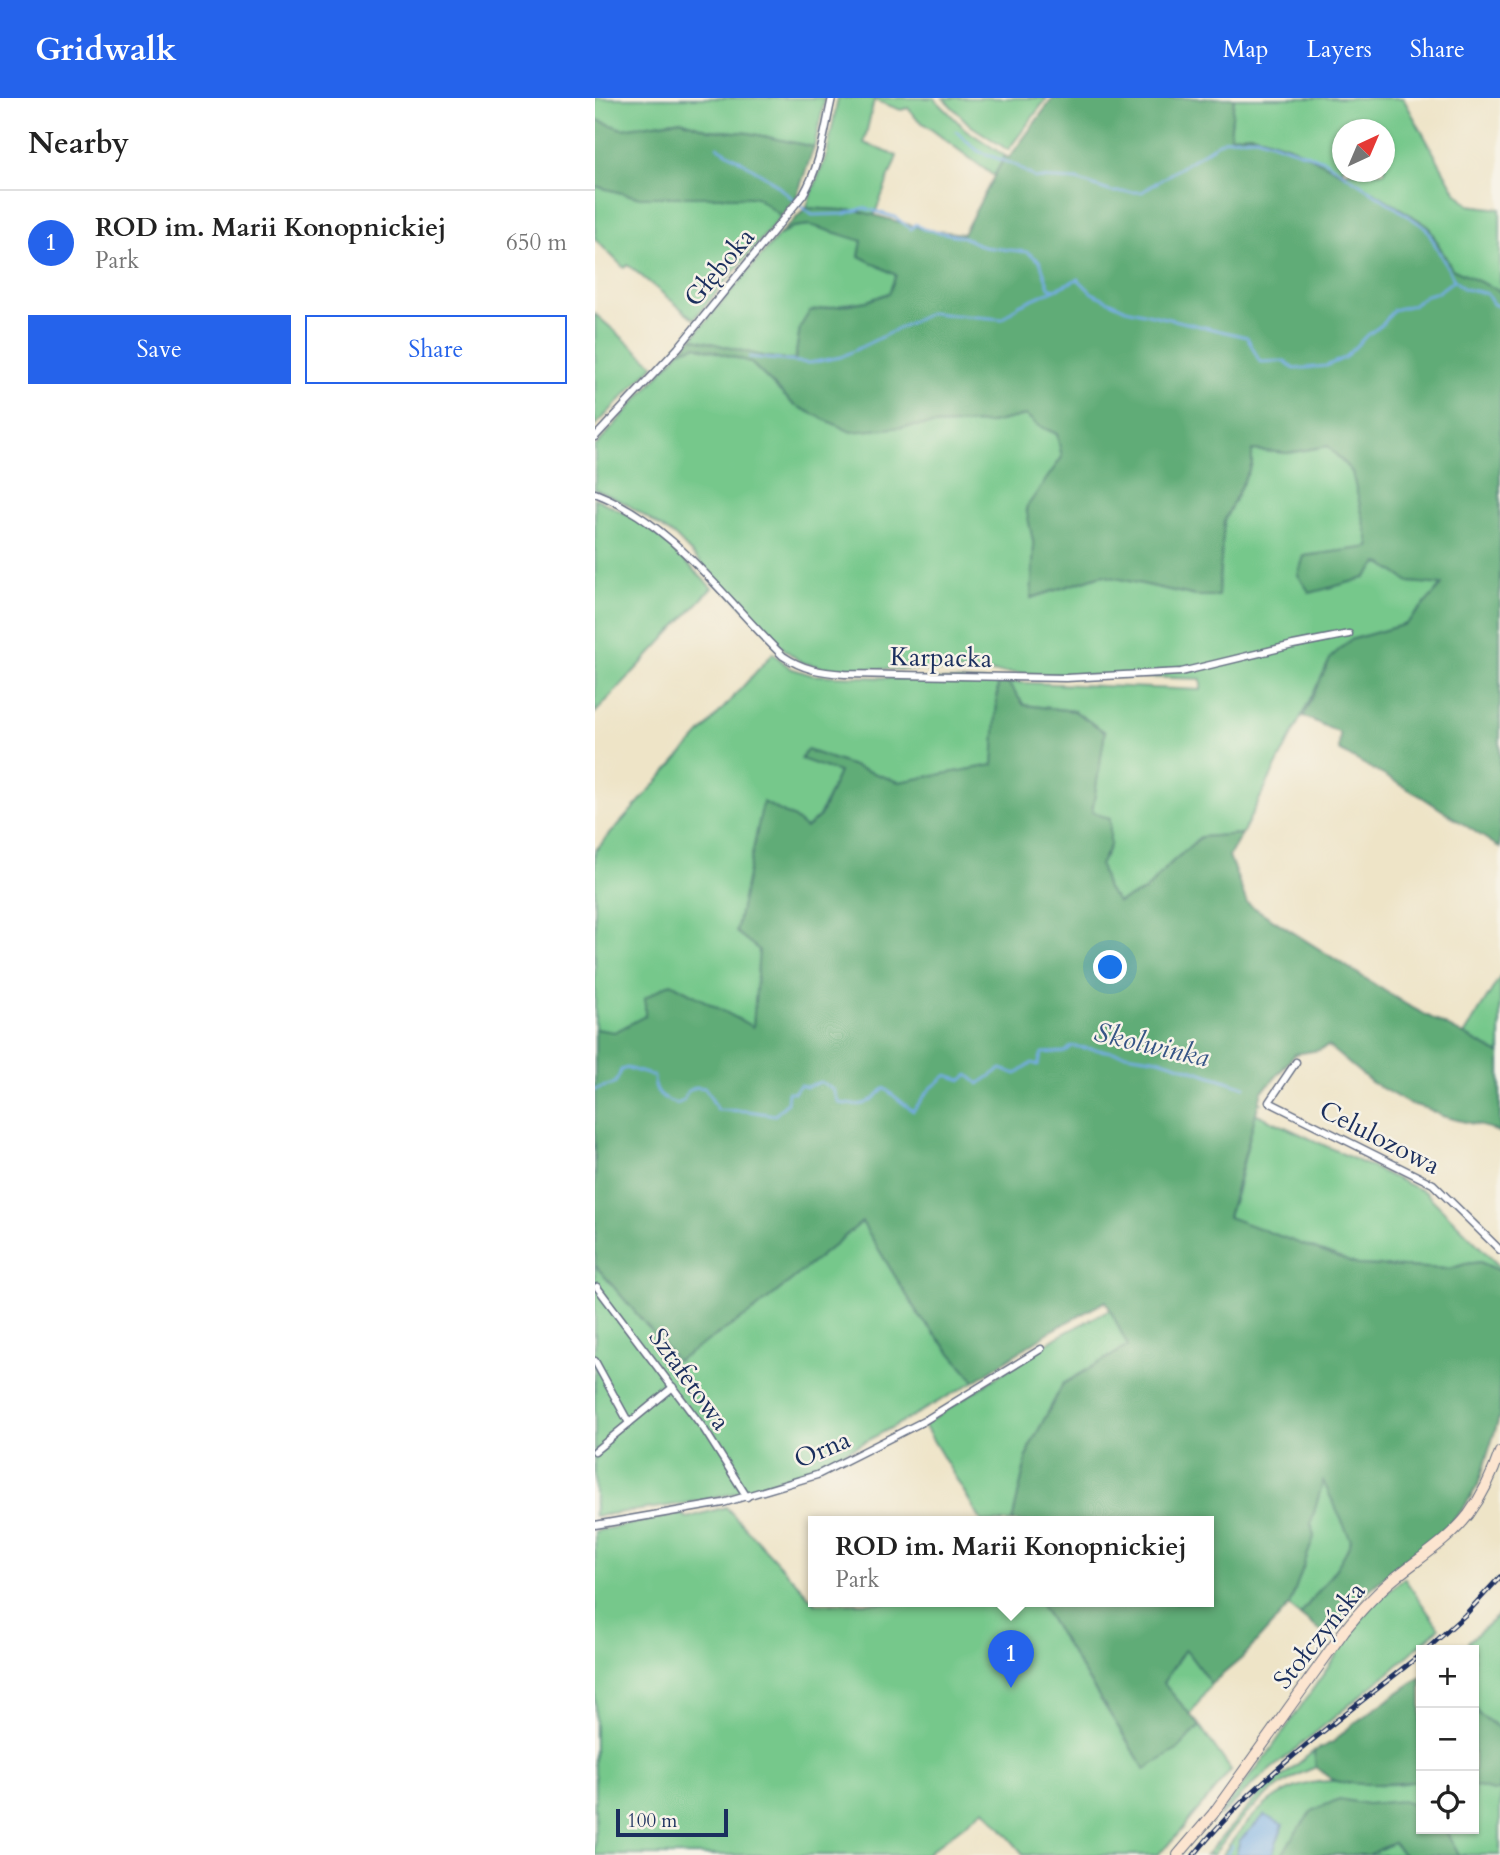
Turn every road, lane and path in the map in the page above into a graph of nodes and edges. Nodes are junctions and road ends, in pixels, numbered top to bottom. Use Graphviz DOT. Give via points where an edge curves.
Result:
graph roads {
  1 [pos="832,98"];
  2 [pos="595,437"];
  3 [pos="595,493"];
  4 [pos="1349,634"];
  5 [pos="1296,1062"];
  6 [pos="1500,1250"];
  7 [pos="597,1287"];
  8 [pos="1041,1349"];
  9 [pos="595,1361"];
  10 [pos="673,1387"];
  11 [pos="629,1423"];
  12 [pos="595,1451"];
  13 [pos="1500,1452"];
  14 [pos="747,1497"];
  15 [pos="595,1525"];
  16 [pos="1178,1855"];
  1 -- 2 [label="street, Głęboka" via="813,178 803,195 678,348"];
  3 -- 4 [label="street, Karpacka" via="646,519 696,564 783,656 816,671 1066,678 1181,673"];
  5 -- 6 [label="street, Celulozowa" via="1269,1101 1433,1184"];
  7 -- 10 [label="street, Sztafetowa"];
  8 -- 14 [label="street, Orna" via="922,1422 844,1462"];
  9 -- 11 [label="street"];
  10 -- 11 [label="street"];
  10 -- 14 [label="street, Sztafetowa"];
  11 -- 12 [label="street"];
  13 -- 16 [label="street, Stołczyńska" via="1469,1514 1358,1613 1213,1814"];
  14 -- 15 [label="street, Orna"];
}
